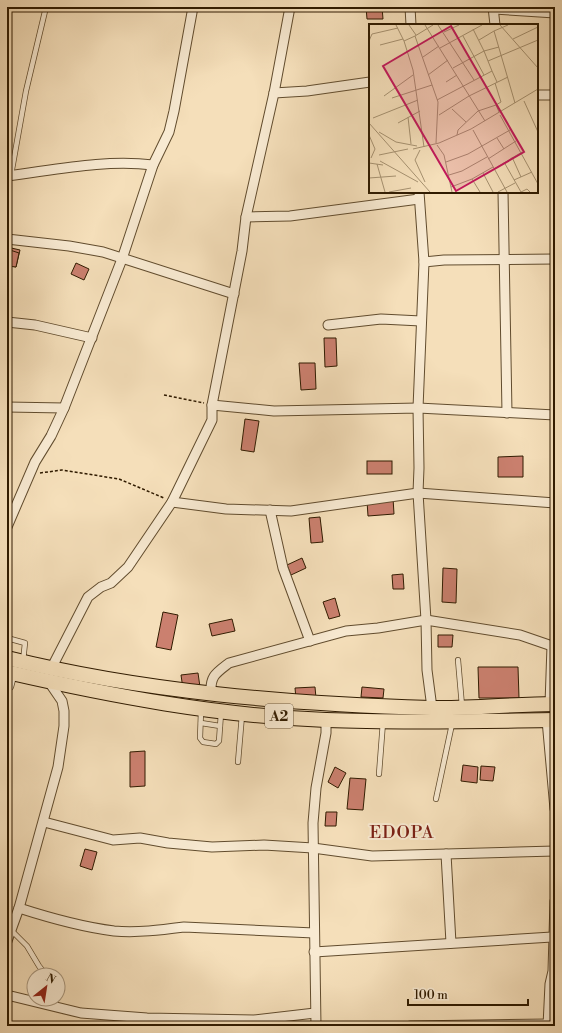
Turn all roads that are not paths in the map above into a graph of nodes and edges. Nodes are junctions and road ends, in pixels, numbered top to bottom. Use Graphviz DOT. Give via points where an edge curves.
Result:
graph roads {
  1 [pos="46,7"];
  2 [pos="193,7"];
  3 [pos="290,7"];
  4 [pos="410,7"];
  5 [pos="494,8"];
  6 [pos="555,13"];
  7 [pos="411,24"];
  8 [pos="495,24"];
  9 [pos="369,82"];
  10 [pos="274,93"];
  11 [pos="538,95"];
  12 [pos="555,95"];
  13 [pos="153,166"];
  14 [pos="9,176"];
  15 [pos="503,193"];
  16 [pos="419,196"];
  17 [pos="246,217"];
  18 [pos="7,239"];
  19 [pos="504,258"];
  20 [pos="122,259"];
  21 [pos="555,259"];
  22 [pos="424,262"];
  23 [pos="234,294"];
  24 [pos="421,321"];
  25 [pos="7,322"];
  26 [pos="328,325"];
  27 [pos="92,338"];
  28 [pos="212,405"];
  29 [pos="7,408"];
  30 [pos="64,408"];
  31 [pos="418,408"];
  32 [pos="507,413"];
  33 [pos="555,415"];
  34 [pos="418,493"];
  35 [pos="172,502"];
  36 [pos="555,503"];
  37 [pos="270,510"];
  38 [pos="7,528"];
  39 [pos="426,620"];
  40 [pos="7,638"];
  41 [pos="310,641"];
  42 [pos="553,645"];
  43 [pos="7,658"];
  44 [pos="458,660"];
  45 [pos="22,662"];
  46 [pos="10,673"];
  47 [pos="50,675"];
  48 [pos="7,692"];
  49 [pos="211,693"];
  50 [pos="552,704"];
  51 [pos="462,707"];
  52 [pos="432,708"];
  53 [pos="201,709"];
  54 [pos="222,712"];
  55 [pos="242,713"];
  56 [pos="326,720"];
  57 [pos="383,720"];
  58 [pos="551,720"];
  59 [pos="453,722"];
  60 [pos="201,723"];
  61 [pos="220,726"];
  62 [pos="238,762"];
  63 [pos="379,774"];
  64 [pos="436,799"];
  65 [pos="555,809"];
  66 [pos="44,822"];
  67 [pos="313,848"];
  68 [pos="555,851"];
  69 [pos="446,854"];
  70 [pos="555,901"];
  71 [pos="19,908"];
  72 [pos="11,930"];
  73 [pos="314,933"];
  74 [pos="552,937"];
  75 [pos="7,941"];
  76 [pos="451,943"];
  77 [pos="314,952"];
  78 [pos="40,967"];
  79 [pos="554,971"];
  80 [pos="7,995"];
  81 [pos="315,1013"];
  82 [pos="147,1022"];
  83 [pos="234,1023"];
  84 [pos="466,1025"];
  85 [pos="548,1025"];
  86 [pos="316,1026"];
  87 [pos="410,1026"];
  1 -- 14 [label="lane"];
  2 -- 13 [label="street" via="169,132"];
  3 -- 10 [label="street"];
  4 -- 7 [label="street"];
  5 -- 6 [label="street"];
  5 -- 8 [label="street"];
  9 -- 10 [label="street"];
  10 -- 17 [label="street"];
  11 -- 12 [label="street"];
  13 -- 14 [label="street" via="131,163 104,164"];
  13 -- 20 [label="street"];
  15 -- 19 [label="street"];
  16 -- 17 [label="street" via="290,216"];
  16 -- 22 [label="street"];
  17 -- 23 [label="street"];
  18 -- 20 [label="street" via="69,246 103,252"];
  19 -- 21 [label="street"];
  19 -- 22 [label="street"];
  19 -- 32 [label="street"];
  20 -- 23 [label="street"];
  20 -- 27 [label="street"];
  22 -- 24 [label="street"];
  23 -- 28 [label="street"];
  24 -- 26 [label="street" via="381,319"];
  24 -- 31 [label="street"];
  25 -- 27 [label="street"];
  27 -- 30 [label="street"];
  28 -- 31 [label="street" via="274,411"];
  28 -- 35 [label="street" via="212,420"];
  29 -- 30 [label="street"];
  30 -- 38 [label="street" via="30,474"];
  31 -- 32 [label="street"];
  31 -- 34 [label="street"];
  32 -- 33 [label="street"];
  34 -- 36 [label="street"];
  34 -- 37 [label="street" via="291,511"];
  34 -- 39 [label="street"];
  35 -- 37 [label="street" via="226,509"];
  35 -- 47 [label="street" via="128,567 111,583 88,597"];
  37 -- 41 [label="street" via="283,568"];
  39 -- 41 [label="street" via="346,631"];
  39 -- 42 [label="street" via="520,635"];
  39 -- 52 [label="street" via="427,670"];
  40 -- 45 [label="lane" via="25,643"];
  41 -- 49 [label="street" via="229,663 210,681"];
  42 -- 50 [label="street"];
  43 -- 45 [label="highway, A2"];
  44 -- 51 [label="lane"];
  45 -- 47 [label="highway, A2"];
  46 -- 47 [label="highway, A2"];
  46 -- 48 [label="lane" via="11,687"];
  47 -- 49 [label="highway, A2" via="68,673"];
  47 -- 53 [label="highway, A2" via="147,701"];
  47 -- 66 [label="street" via="62,701 64,726 58,767"];
  49 -- 52 [label="highway, A2" via="314,704"];
  50 -- 51 [label="highway, A2"];
  51 -- 52 [label="highway, A2"];
  53 -- 54 [label="highway, A2"];
  53 -- 60 [label="lane"];
  54 -- 55 [label="highway, A2"];
  54 -- 61 [label="lane"];
  55 -- 56 [label="highway, A2"];
  55 -- 62 [label="lane"];
  56 -- 57 [label="highway, A2"];
  56 -- 67 [label="street" via="316,788"];
  57 -- 59 [label="highway, A2"];
  57 -- 63 [label="lane"];
  58 -- 59 [label="highway, A2"];
  58 -- 65 [label="street"];
  59 -- 64 [label="lane"];
  60 -- 61 [label="lane"];
  60 -- 61 [label="lane" via="200,738 206,743 218,742"];
  66 -- 67 [label="street" via="113,840 140,838 212,847 264,845"];
  66 -- 71 [label="street"];
  67 -- 69 [label="street" via="372,856"];
  67 -- 73 [label="street"];
  68 -- 69 [label="street"];
  69 -- 76 [label="street"];
  70 -- 74 [label="street"];
  71 -- 72 [label="street"];
  71 -- 73 [label="street" via="54,919 114,931 184,927"];
  72 -- 75 [label="street"];
  72 -- 78 [label="lane" via="27,946"];
  73 -- 77 [label="street"];
  74 -- 76 [label="street"];
  74 -- 79 [label="street"];
  76 -- 77 [label="street"];
  77 -- 81 [label="street"];
  79 -- 85 [label="street" via="550,984"];
  80 -- 82 [label="street" via="81,1013"];
  81 -- 83 [label="street"];
  81 -- 86 [label="street"];
  82 -- 83 [label="street"];
  84 -- 85 [label="street"];
  84 -- 87 [label="street"];
}
